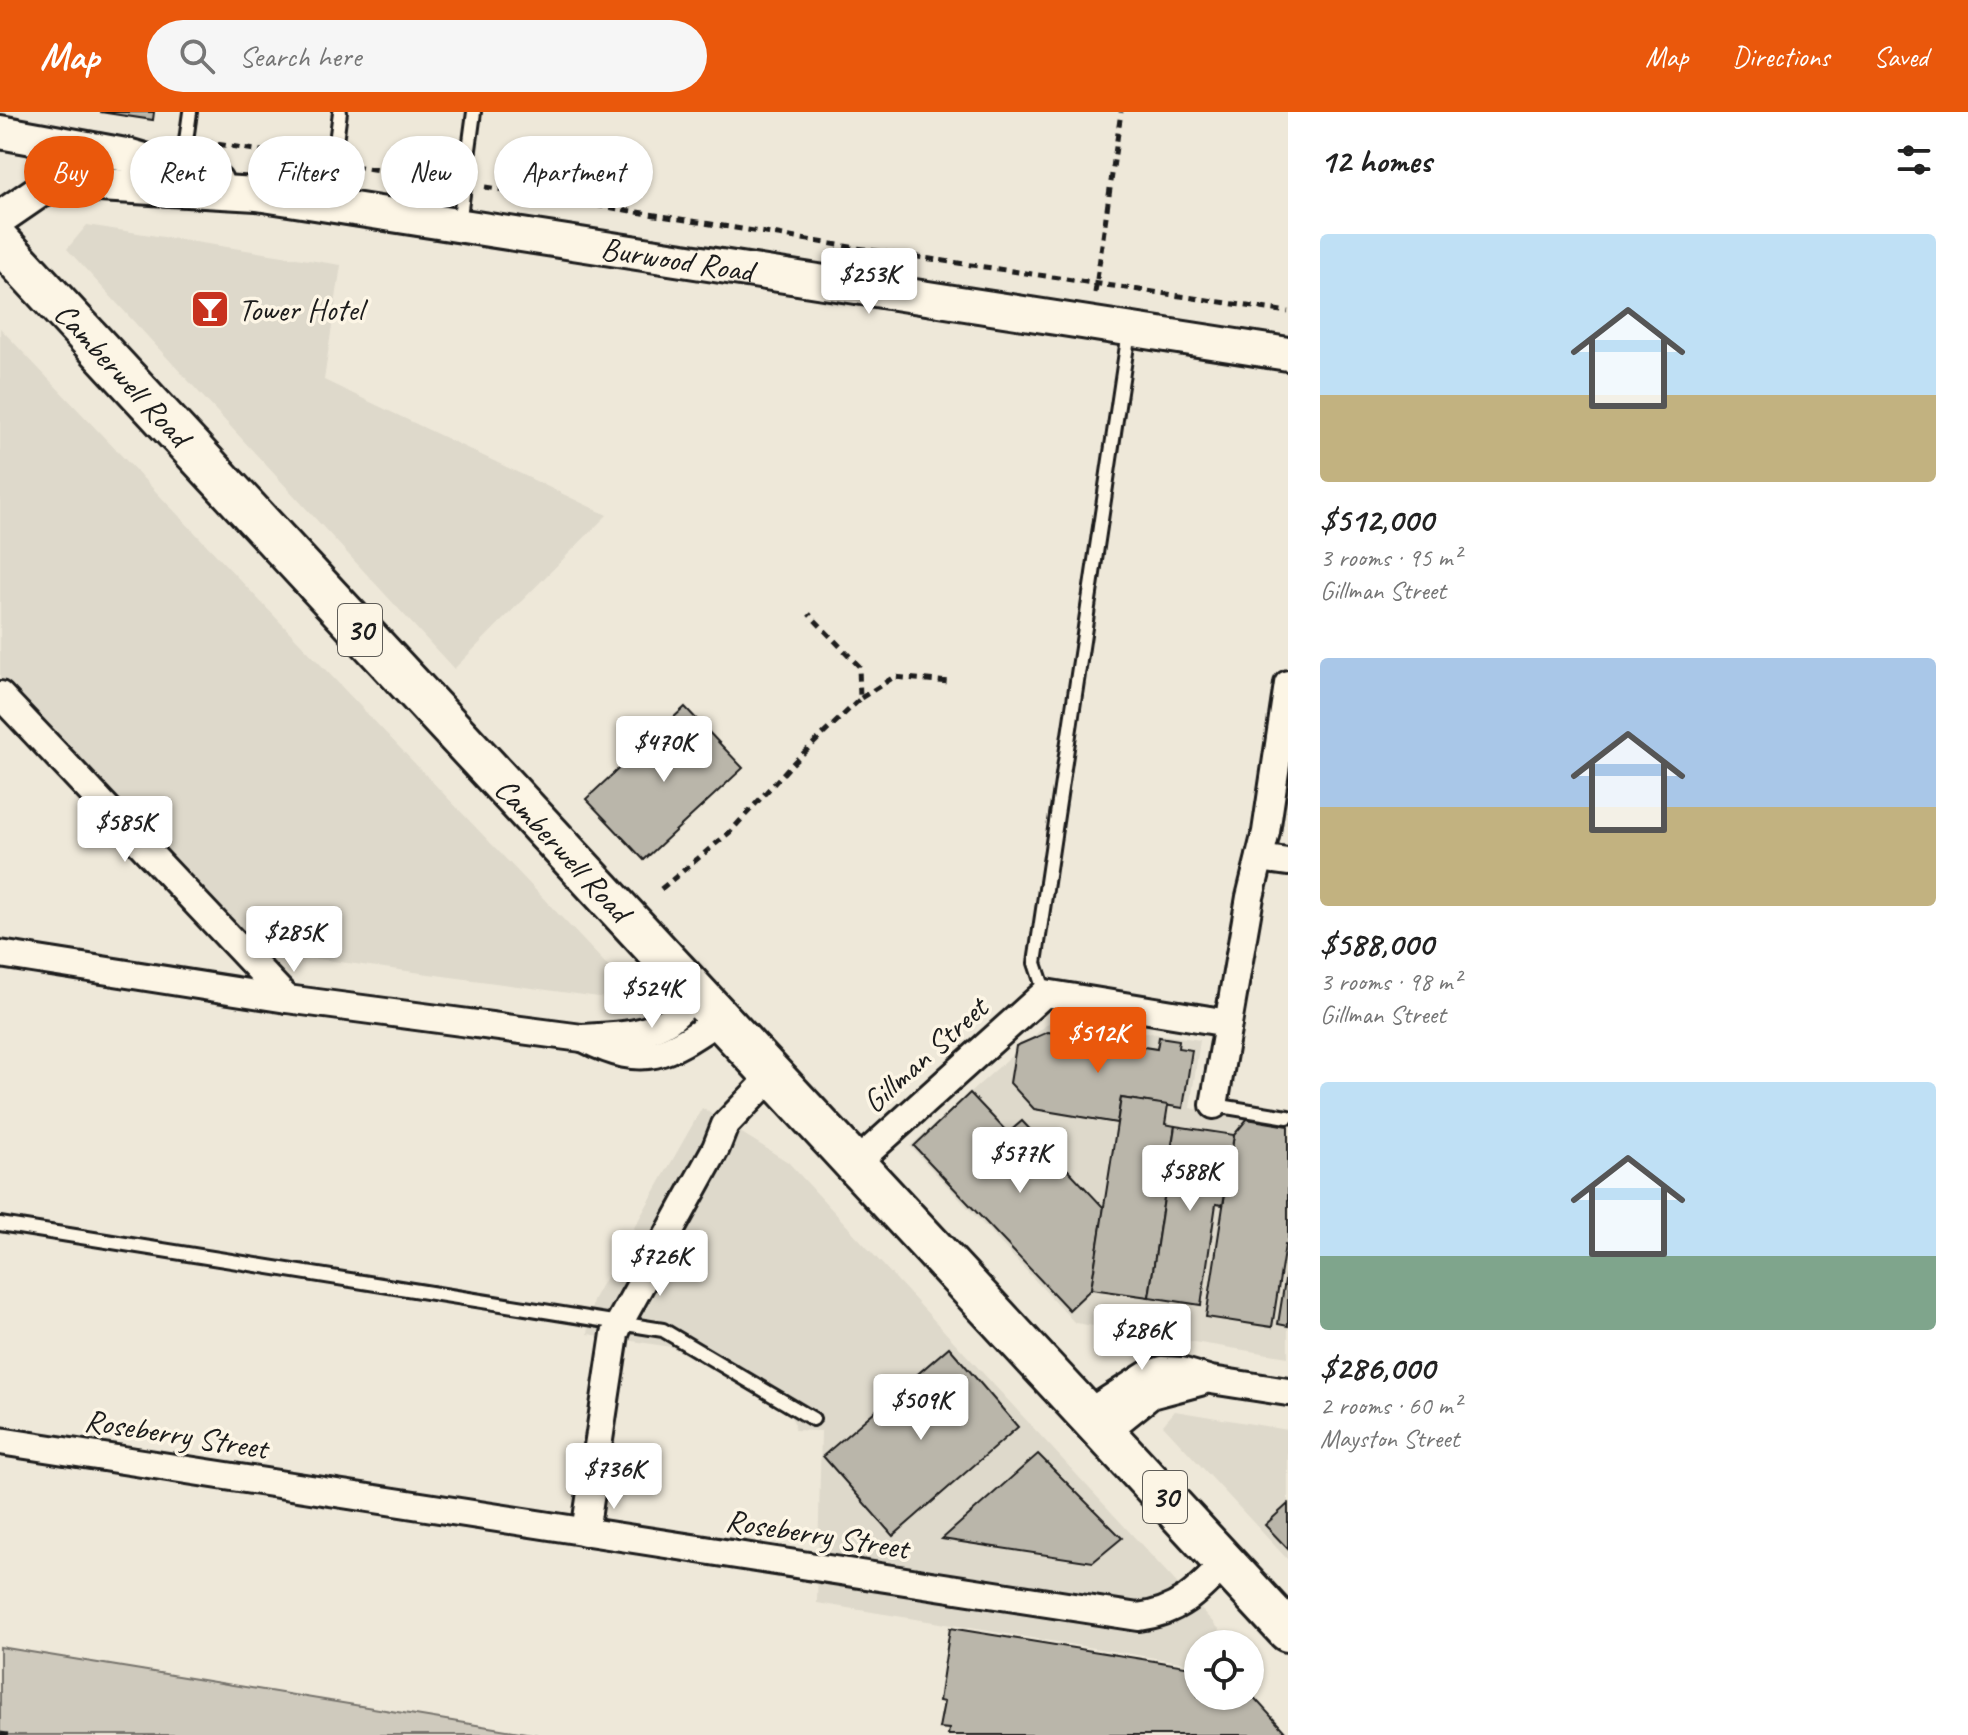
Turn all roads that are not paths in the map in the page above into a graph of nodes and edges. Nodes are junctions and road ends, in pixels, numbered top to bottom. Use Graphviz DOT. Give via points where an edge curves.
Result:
graph roads {
  1 [pos="190,112"];
  2 [pos="340,112"];
  3 [pos="474,112"];
  4 [pos="0,132"];
  5 [pos="187,136"];
  6 [pos="337,136"];
  7 [pos="130,156"];
  8 [pos="248,193"];
  9 [pos="346,208"];
  10 [pos="0,218"];
  11 [pos="459,226"];
  12 [pos="0,242"];
  13 [pos="1129,329"];
  14 [pos="1288,354"];
  15 [pos="1288,684"];
  16 [pos="0,695"];
  17 [pos="1260,858"];
  18 [pos="1288,862"];
  19 [pos="0,954"];
  20 [pos="1045,993"];
  21 [pos="287,999"];
  22 [pos="709,1006"];
  23 [pos="1228,1023"];
  24 [pos="773,1075"];
  25 [pos="1214,1105"];
  26 [pos="1288,1117"];
  27 [pos="856,1163"];
  28 [pos="0,1224"];
  29 [pos="620,1322"];
  30 [pos="1288,1392"];
  31 [pos="813,1419"];
  32 [pos="1096,1422"];
  33 [pos="0,1441"];
  34 [pos="585,1532"];
  35 [pos="1226,1562"];
  36 [pos="1288,1631"];
  1 -- 5 [label="lane"];
  2 -- 6 [label="lane"];
  3 -- 11 [label="lane"];
  4 -- 7 [label="street, Burwood Road"];
  8 -- 10 [label="street, Burwood Road" via="64,183 38,192"];
  9 -- 11 [label="street, Burwood Road"];
  11 -- 13 [label="street, Burwood Road"];
  12 -- 22 [label="main road, Camberwell Road / 30"];
  13 -- 14 [label="street, Burwood Road"];
  13 -- 20 [label="lane" via="1035,963"];
  15 -- 17 [label="street"];
  16 -- 21 [label="street"];
  17 -- 18 [label="street"];
  17 -- 23 [label="street"];
  19 -- 21 [label="street"];
  20 -- 23 [label="street"];
  20 -- 27 [label="street, Gillman Street"];
  21 -- 22 [label="street" via="582,1038 631,1034"];
  22 -- 24 [label="main road, Camberwell Road / 30"];
  23 -- 25 [label="street"];
  24 -- 27 [label="main road, Camberwell Road / 30"];
  24 -- 29 [label="street" via="725,1125"];
  25 -- 26 [label="lane"];
  27 -- 32 [label="main road, Camberwell Road / 30"];
  28 -- 29 [label="lane"];
  29 -- 31 [label="lane" via="663,1330"];
  29 -- 34 [label="street"];
  30 -- 32 [label="street" via="1211,1380 1151,1395"];
  32 -- 35 [label="main road, Camberwell Road / 30"];
  33 -- 34 [label="street, Roseberry Street"];
  34 -- 35 [label="street, Roseberry Street" via="1138,1617 1183,1603"];
  35 -- 36 [label="main road, Camberwell Road / 30"];
}
